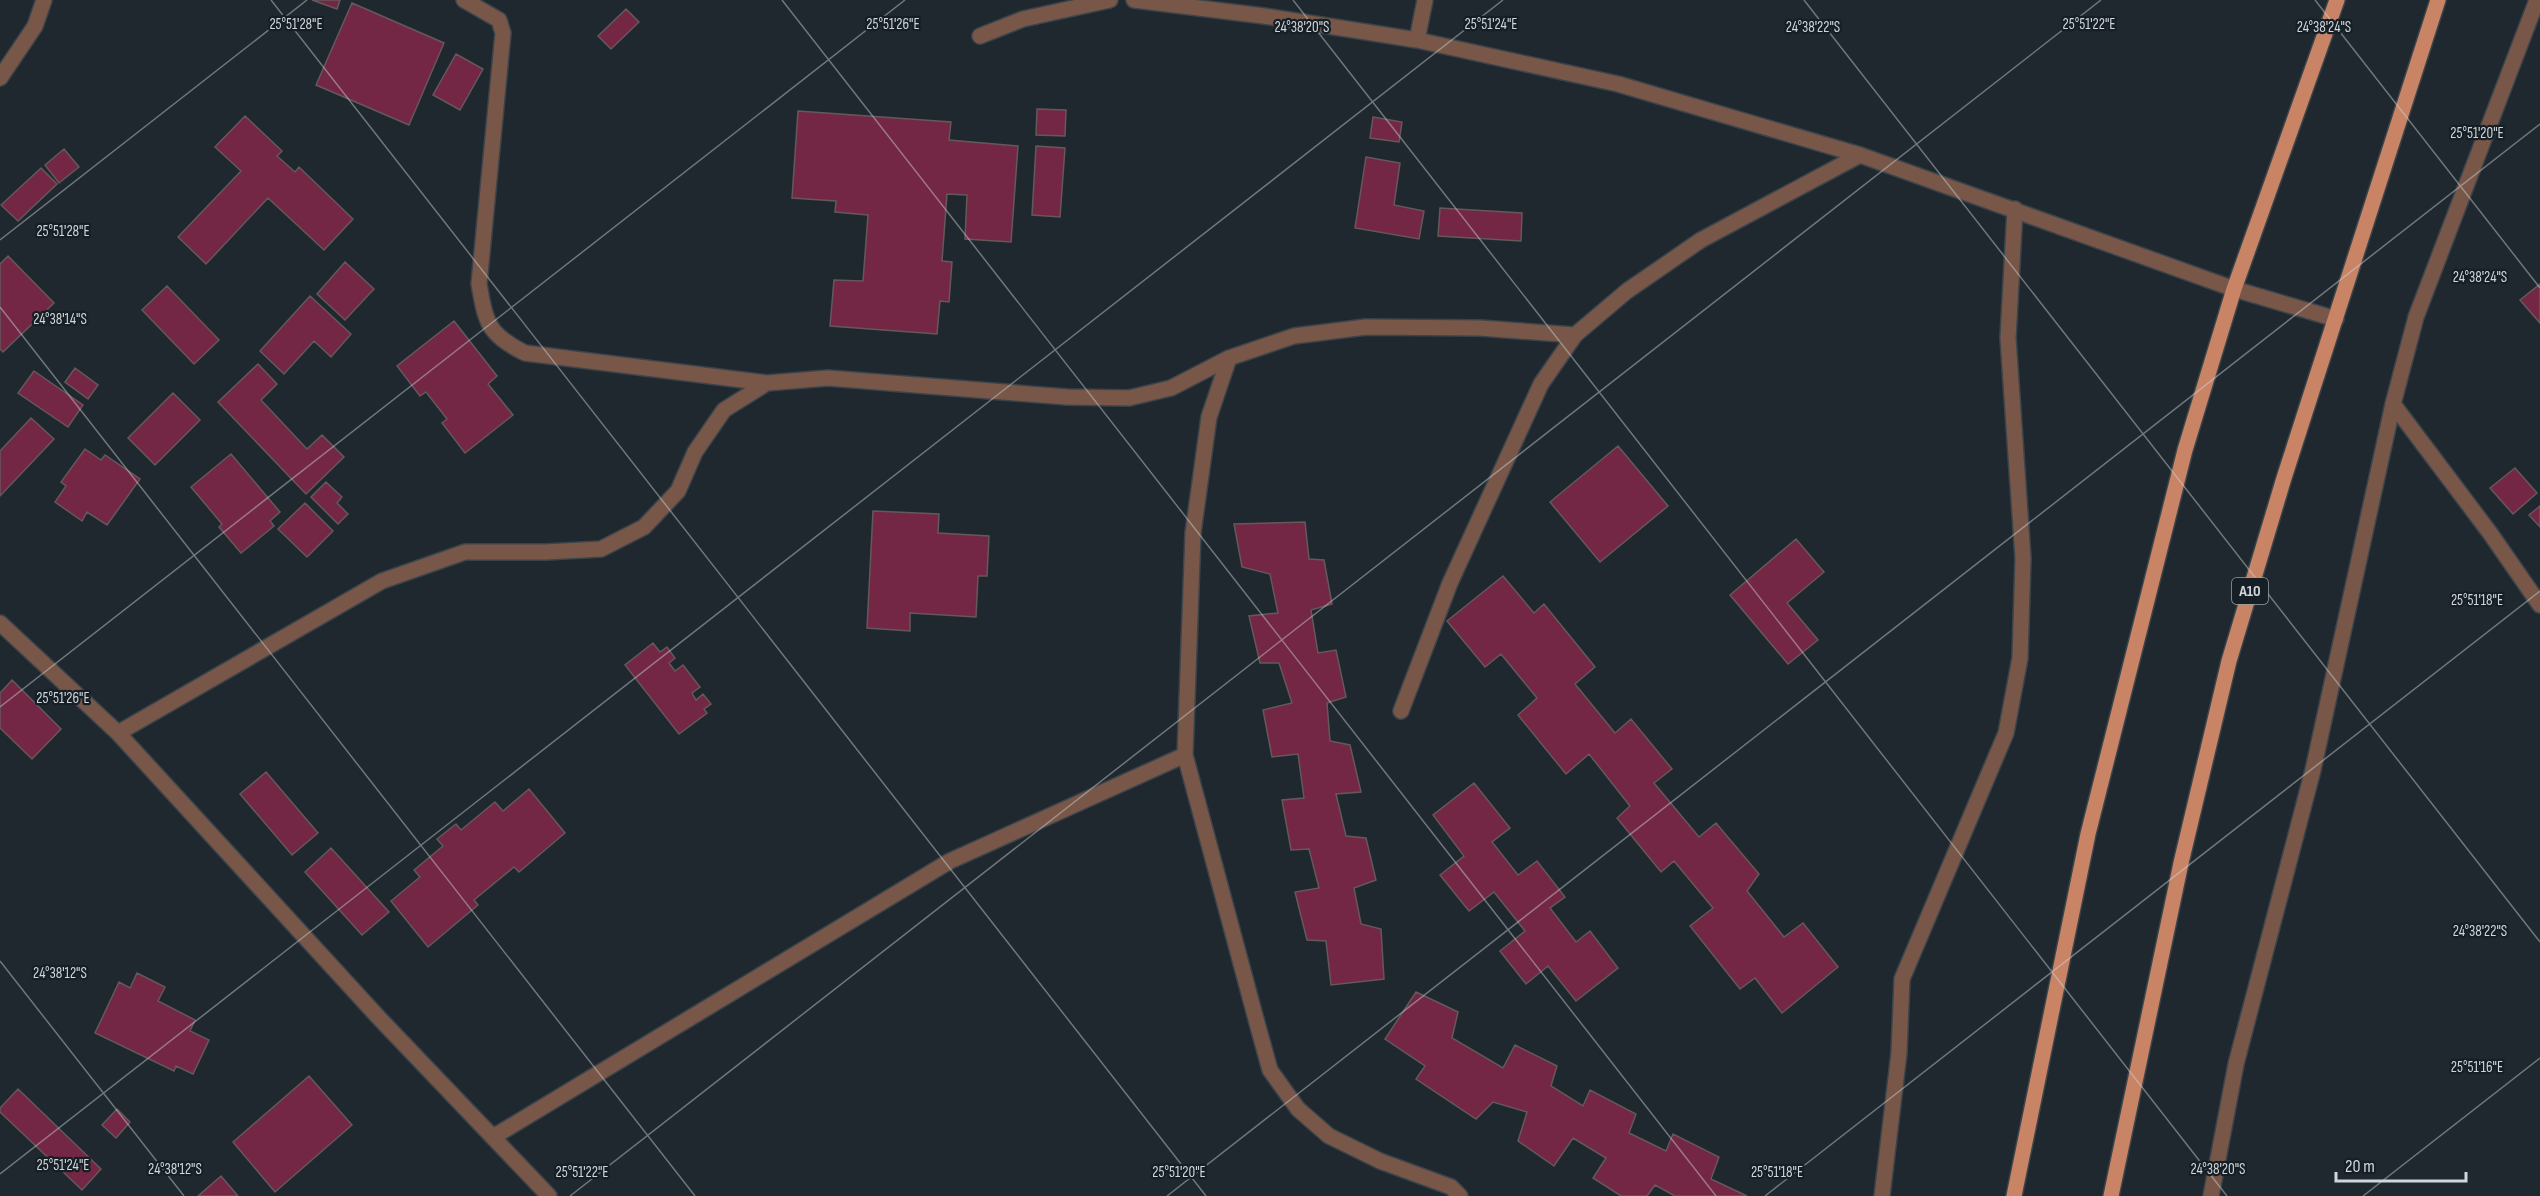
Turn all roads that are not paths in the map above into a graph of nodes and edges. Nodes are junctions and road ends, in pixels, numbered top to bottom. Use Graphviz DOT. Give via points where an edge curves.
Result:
graph roads {
  1 [pos="44,0"];
  2 [pos="464,0"];
  3 [pos="1110,0"];
  4 [pos="1134,0"];
  5 [pos="1425,0"];
  6 [pos="2337,0"];
  7 [pos="2438,0"];
  8 [pos="2537,0"];
  9 [pos="980,36"];
  10 [pos="1417,40"];
  11 [pos="0,78"];
  12 [pos="1860,154"];
  13 [pos="2015,209"];
  14 [pos="2234,289"];
  15 [pos="2336,319"];
  16 [pos="1575,335"];
  17 [pos="1229,358"];
  18 [pos="767,383"];
  19 [pos="2393,404"];
  20 [pos="2540,605"];
  21 [pos="0,623"];
  22 [pos="1401,711"];
  23 [pos="118,733"];
  24 [pos="1185,755"];
  25 [pos="493,1137"];
  26 [pos="549,1196"];
  27 [pos="1460,1196"];
  28 [pos="1882,1196"];
  29 [pos="2014,1196"];
  30 [pos="2111,1196"];
  31 [pos="2211,1196"];
  1 -- 11 [label="street" via="34,26"];
  2 -- 18 [label="street" via="499,20 503,33 479,284 484,315 500,340 525,353"];
  3 -- 9 [label="street" via="1023,19"];
  4 -- 10 [label="street"];
  5 -- 10 [label="street"];
  6 -- 14 [label="main road"];
  7 -- 15 [label="main road, A10"];
  8 -- 19 [label="street" via="2416,317"];
  10 -- 12 [label="street" via="1618,84"];
  12 -- 13 [label="street"];
  12 -- 16 [label="street" via="1701,240 1627,291"];
  13 -- 14 [label="street"];
  13 -- 28 [label="street" via="2008,338 2023,558 2020,658 2006,733 1902,979 1899,1053"];
  14 -- 15 [label="street"];
  14 -- 29 [label="main road" via="2185,450 2088,834"];
  15 -- 30 [label="main road, A10" via="2229,661 2181,863"];
  16 -- 17 [label="street" via="1480,328 1366,327 1294,336"];
  16 -- 22 [label="street" via="1540,384 1450,583"];
  17 -- 18 [label="street" via="1171,388 1129,398 1067,397 828,378"];
  17 -- 24 [label="street" via="1209,417 1193,533"];
  18 -- 23 [label="street" via="724,410 694,452 678,491 644,527 601,549 465,552 382,581"];
  19 -- 20 [label="street"];
  19 -- 31 [label="street" via="2313,770 2236,1064"];
  21 -- 23 [label="street"];
  23 -- 25 [label="street"];
  24 -- 25 [label="street" via="950,861"];
  24 -- 27 [label="street" via="1270,1070 1298,1110 1329,1136 1380,1161 1451,1186"];
  25 -- 26 [label="street"];
}
